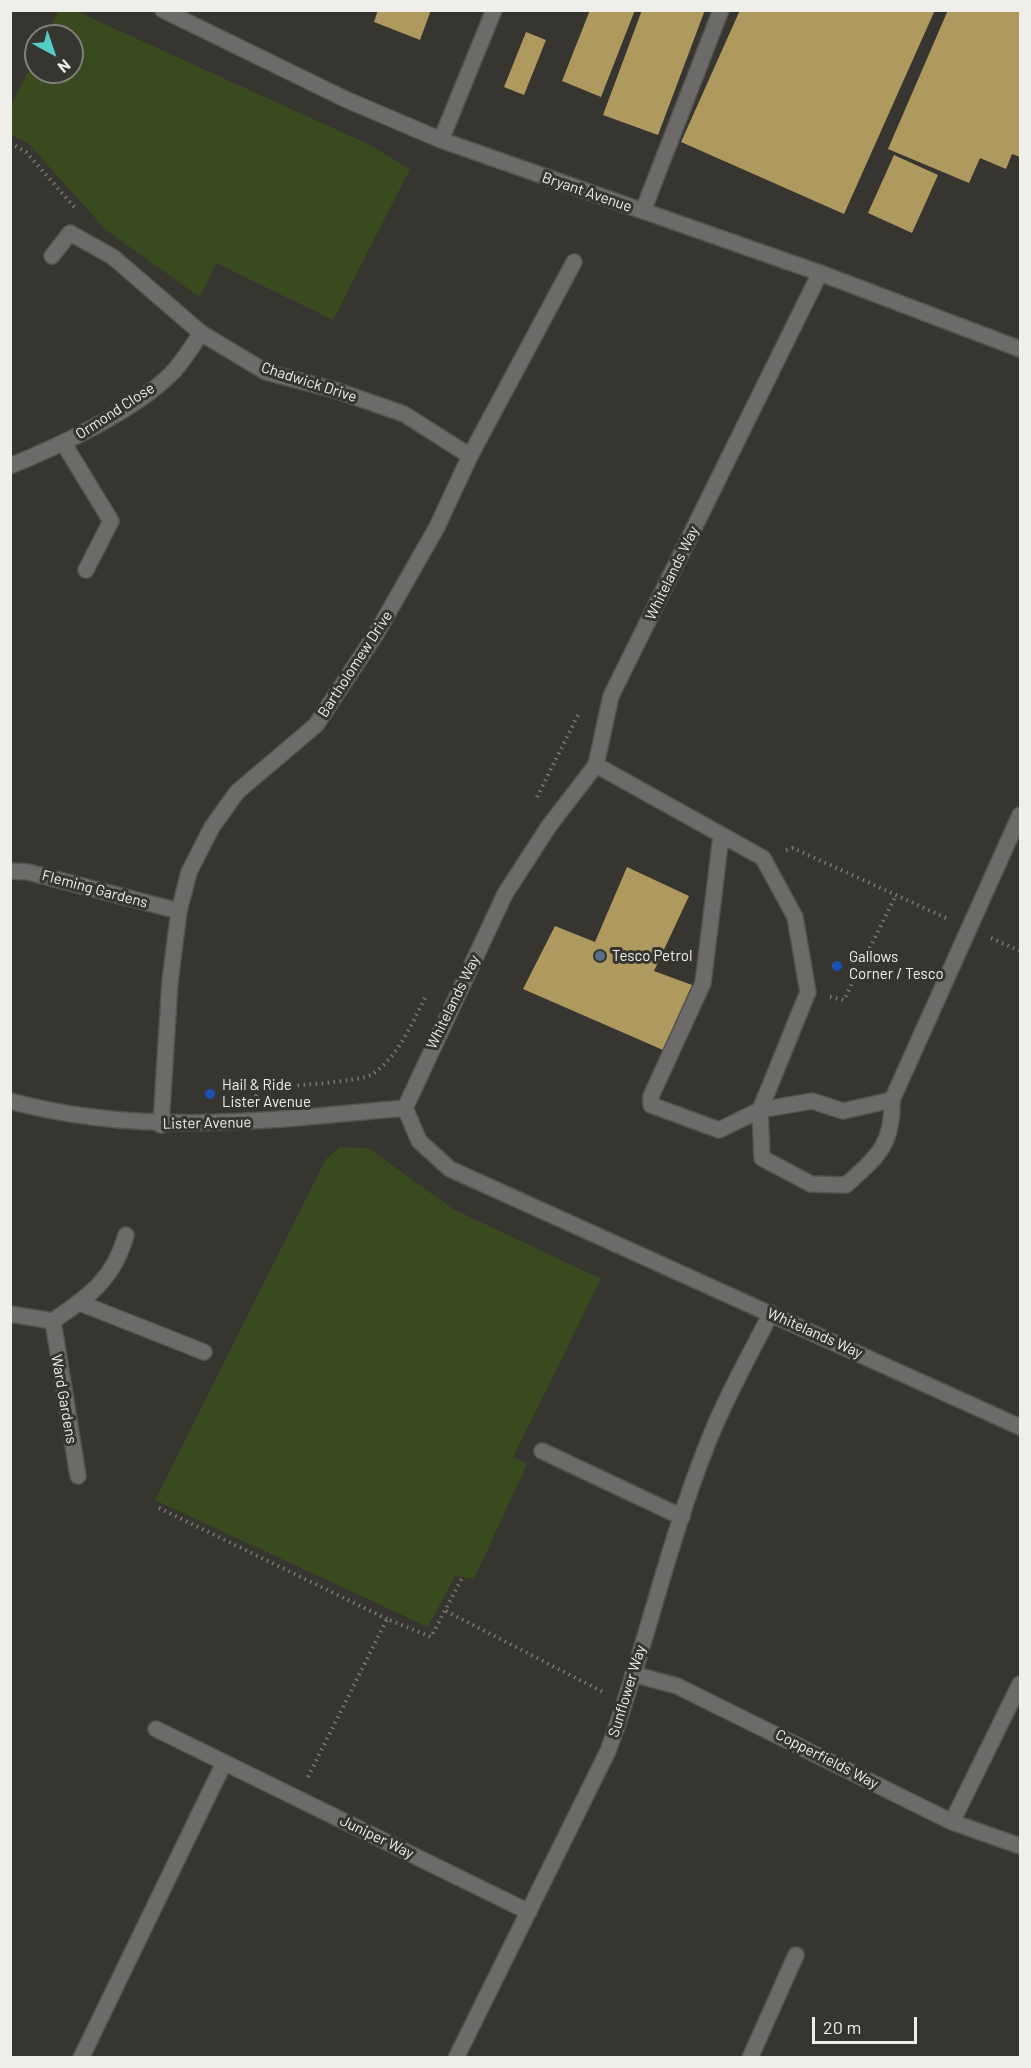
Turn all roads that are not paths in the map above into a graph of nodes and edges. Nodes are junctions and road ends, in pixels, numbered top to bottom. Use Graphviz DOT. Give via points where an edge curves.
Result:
graph roads {
  1 [pos="163,10"];
  2 [pos="494,10"];
  3 [pos="721,10"];
  4 [pos="441,140"];
  5 [pos="643,211"];
  6 [pos="52,256"];
  7 [pos="574,262"];
  8 [pos="820,273"];
  9 [pos="201,333"];
  10 [pos="1020,349"];
  11 [pos="64,444"];
  12 [pos="470,456"];
  13 [pos="10,466"];
  14 [pos="86,570"];
  15 [pos="596,765"];
  16 [pos="1020,815"];
  17 [pos="721,836"];
  18 [pos="10,871"];
  19 [pos="178,911"];
  20 [pos="892,1100"];
  21 [pos="10,1101"];
  22 [pos="405,1108"];
  23 [pos="760,1110"];
  24 [pos="161,1125"];
  25 [pos="126,1235"];
  26 [pos="80,1303"];
  27 [pos="771,1313"];
  28 [pos="10,1314"];
  29 [pos="53,1322"];
  30 [pos="204,1352"];
  31 [pos="1020,1427"];
  32 [pos="542,1450"];
  33 [pos="78,1476"];
  34 [pos="682,1517"];
  35 [pos="633,1674"];
  36 [pos="1020,1684"];
  37 [pos="156,1730"];
  38 [pos="224,1763"];
  39 [pos="952,1822"];
  40 [pos="1020,1846"];
  41 [pos="529,1912"];
  42 [pos="796,1955"];
  43 [pos="81,2058"];
  44 [pos="456,2058"];
  45 [pos="750,2058"];
  1 -- 4 [label="street, Bryant Avenue" via="312,84"];
  2 -- 4 [label="street"];
  3 -- 5 [label="street"];
  4 -- 5 [label="street, Bryant Avenue"];
  5 -- 8 [label="street, Bryant Avenue"];
  6 -- 9 [label="street, Chadwick Drive" via="70,233 113,257"];
  7 -- 12 [label="street, Bartholomew Drive"];
  8 -- 10 [label="street, Bryant Avenue"];
  8 -- 15 [label="street, Whitelands Way" via="611,696"];
  9 -- 11 [label="street, Ormond Close" via="171,374"];
  9 -- 12 [label="street, Chadwick Drive" via="266,372 404,414"];
  11 -- 13 [label="street, Ormond Close"];
  11 -- 14 [label="street" via="111,521"];
  12 -- 19 [label="street, Bartholomew Drive" via="437,527 376,634 316,725 237,792 212,827 189,872"];
  15 -- 17 [label="street"];
  15 -- 22 [label="street, Whitelands Way" via="549,826 505,894"];
  16 -- 20 [label="street"];
  17 -- 23 [label="street" via="764,858 795,917 808,992"];
  17 -- 23 [label="street" via="703,983 650,1103 719,1130"];
  18 -- 19 [label="street, Fleming Gardens" via="28,872"];
  19 -- 24 [label="street, Bartholomew Drive"];
  20 -- 23 [label="street" via="843,1112 812,1101"];
  20 -- 23 [label="street" via="892,1126 877,1158 846,1185 811,1184 762,1158"];
  21 -- 24 [label="street, Lister Avenue" via="51,1112"];
  22 -- 24 [label="street, Lister Avenue" via="248,1123"];
  22 -- 27 [label="street, Whitelands Way" via="419,1141 450,1168"];
  25 -- 26 [label="street" via="119,1259"];
  26 -- 29 [label="street"];
  26 -- 30 [label="street"];
  27 -- 31 [label="street, Whitelands Way"];
  27 -- 34 [label="street, Sunflower Way" via="707,1444"];
  28 -- 29 [label="street"];
  29 -- 33 [label="street, Ward Gardens"];
  32 -- 34 [label="street"];
  34 -- 35 [label="street, Sunflower Way"];
  35 -- 39 [label="street, Copperfields Way" via="677,1686 736,1713"];
  35 -- 41 [label="street, Sunflower Way" via="608,1751"];
  36 -- 39 [label="street"];
  37 -- 38 [label="street, Juniper Way"];
  38 -- 41 [label="street, Juniper Way"];
  38 -- 43 [label="street"];
  39 -- 40 [label="street, Copperfields Way"];
  41 -- 44 [label="street, Sunflower Way"];
  42 -- 45 [label="street"];
}
